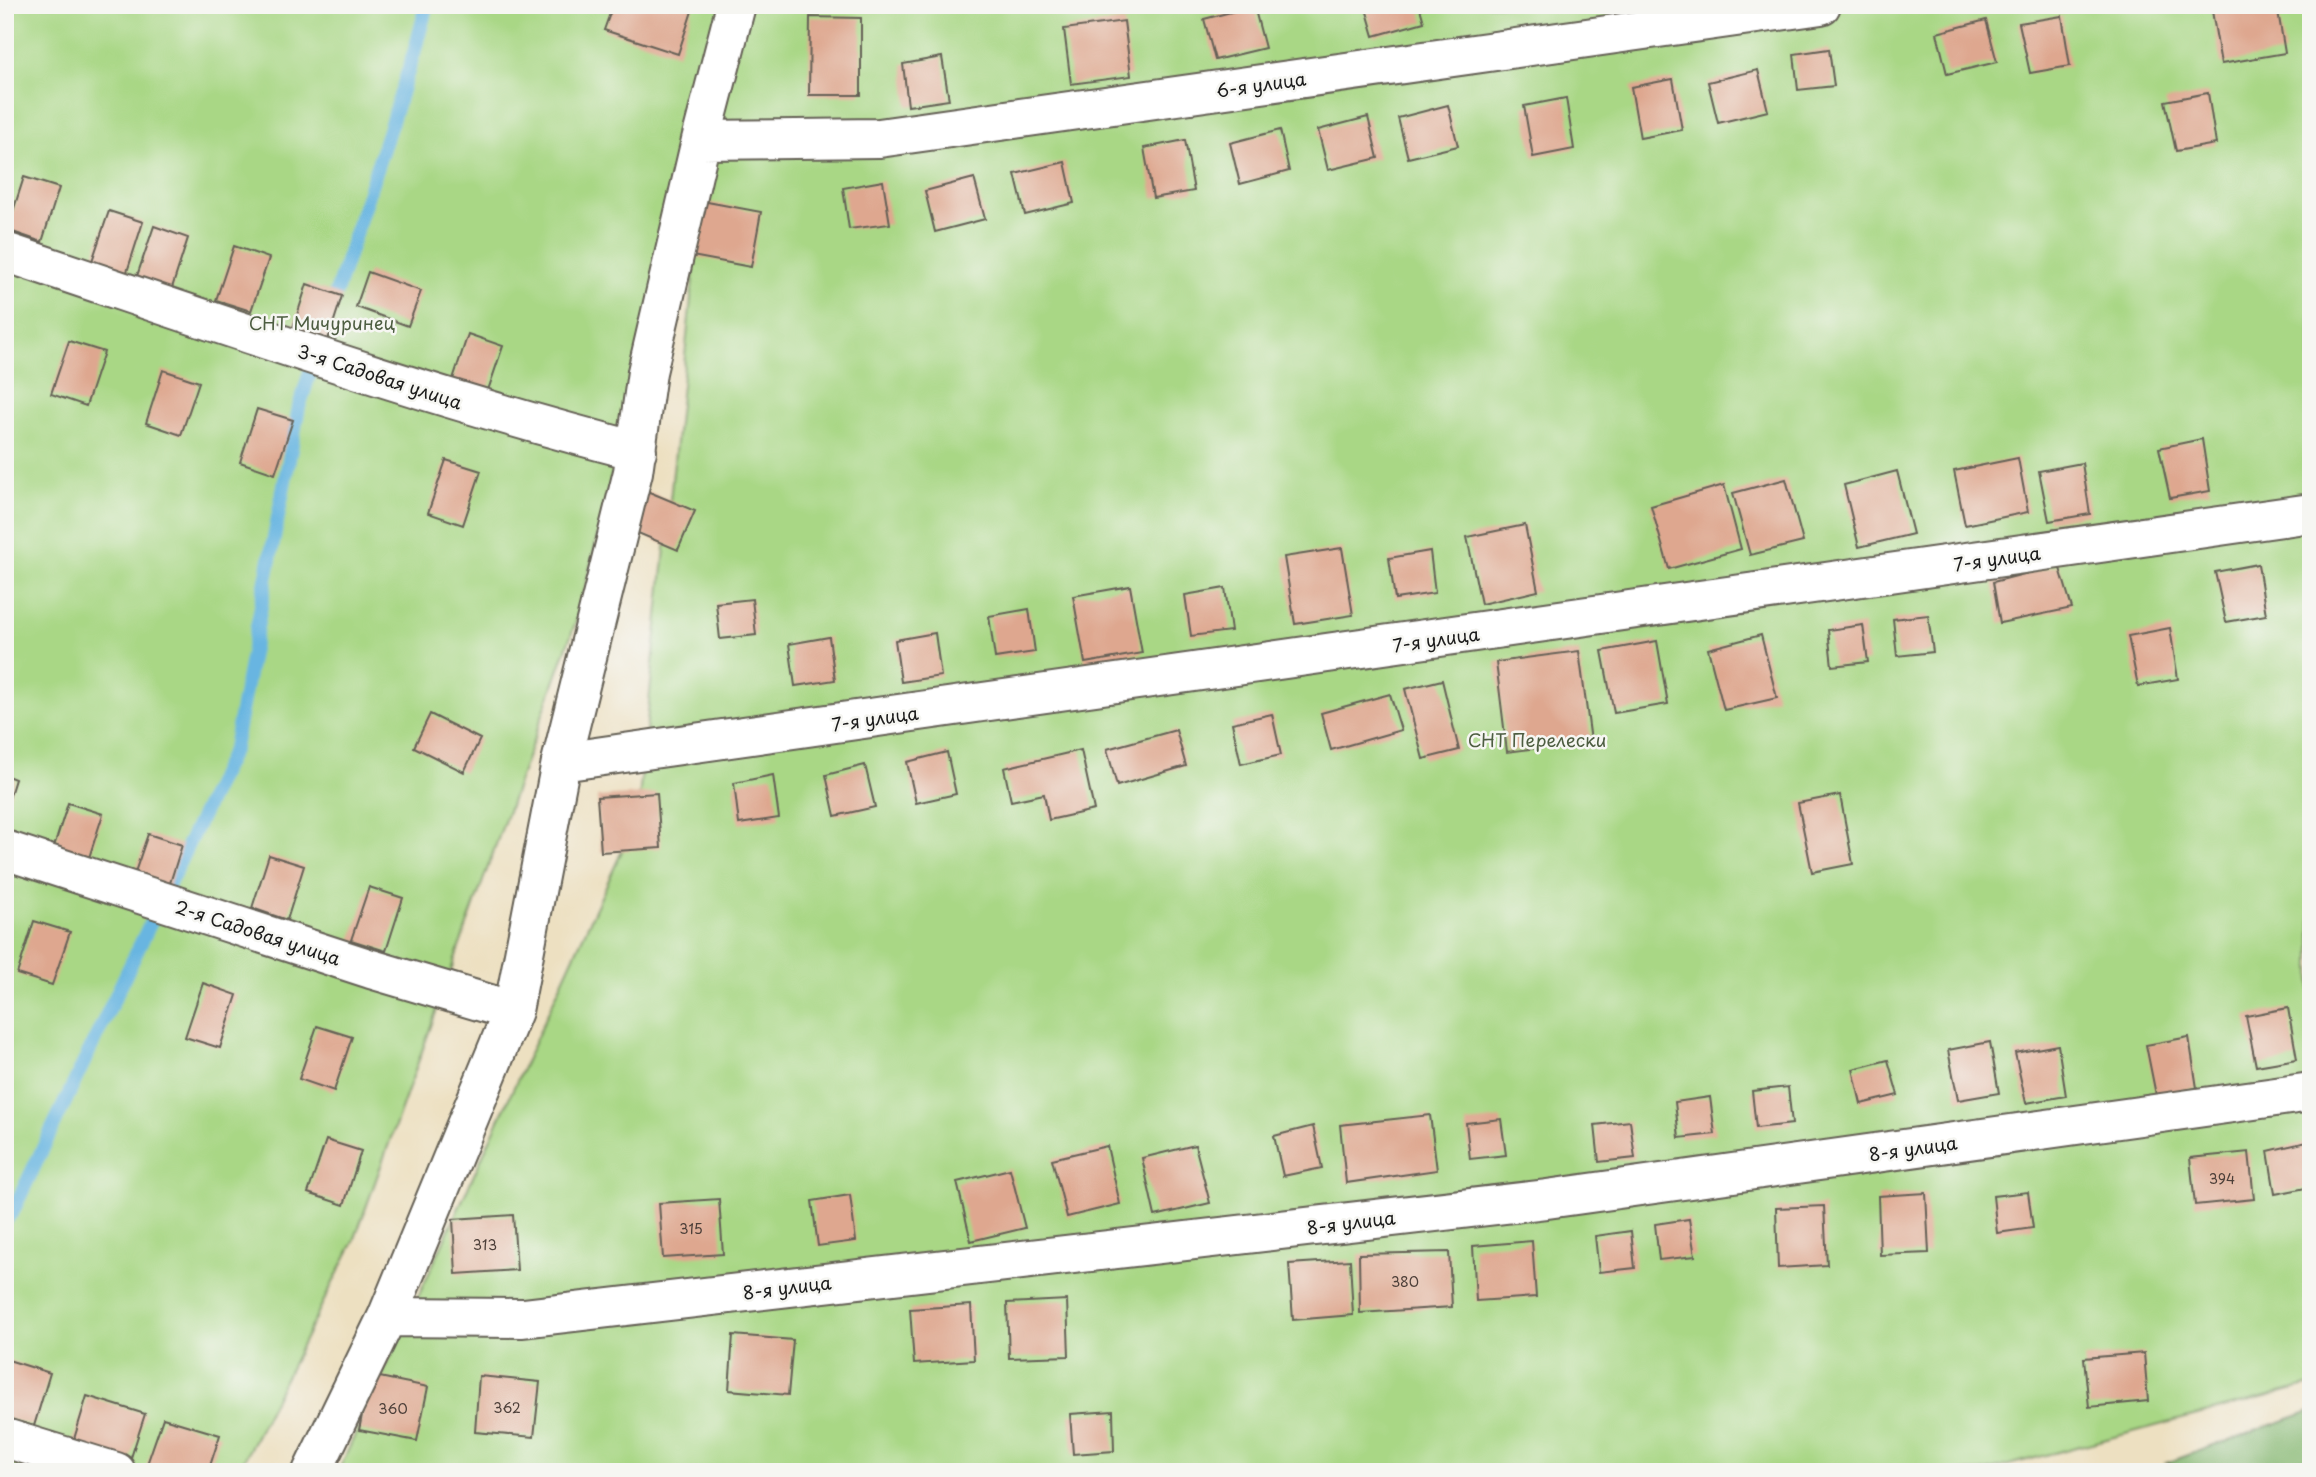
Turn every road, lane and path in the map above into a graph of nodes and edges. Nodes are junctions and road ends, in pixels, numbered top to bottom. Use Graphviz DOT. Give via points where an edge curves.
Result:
graph roads {
  1 [pos="736,5"];
  2 [pos="1821,5"];
  3 [pos="701,140"];
  4 [pos="5,252"];
  5 [pos="637,451"];
  6 [pos="2311,513"];
  7 [pos="561,762"];
  8 [pos="5,850"];
  9 [pos="513,1011"];
  10 [pos="2311,1092"];
  11 [pos="387,1317"];
  12 [pos="5,1438"];
  13 [pos="116,1472"];
  14 [pos="312,1472"];
  1 -- 3 [label="street"];
  2 -- 3 [label="street, 6-я улица" via="879,138"];
  3 -- 5 [label="street" via="647,372"];
  4 -- 5 [label="street, 3-я Садовая улица" via="350,368 531,424"];
  5 -- 7 [label="street"];
  6 -- 7 [label="street, 7-я улица"];
  7 -- 9 [label="street"];
  8 -- 9 [label="street, 2-я Садовая улица" via="371,970"];
  9 -- 11 [label="street"];
  10 -- 11 [label="street, 8-я улица" via="1547,1199 523,1318"];
  11 -- 14 [label="street"];
  12 -- 13 [label="street"];
}
